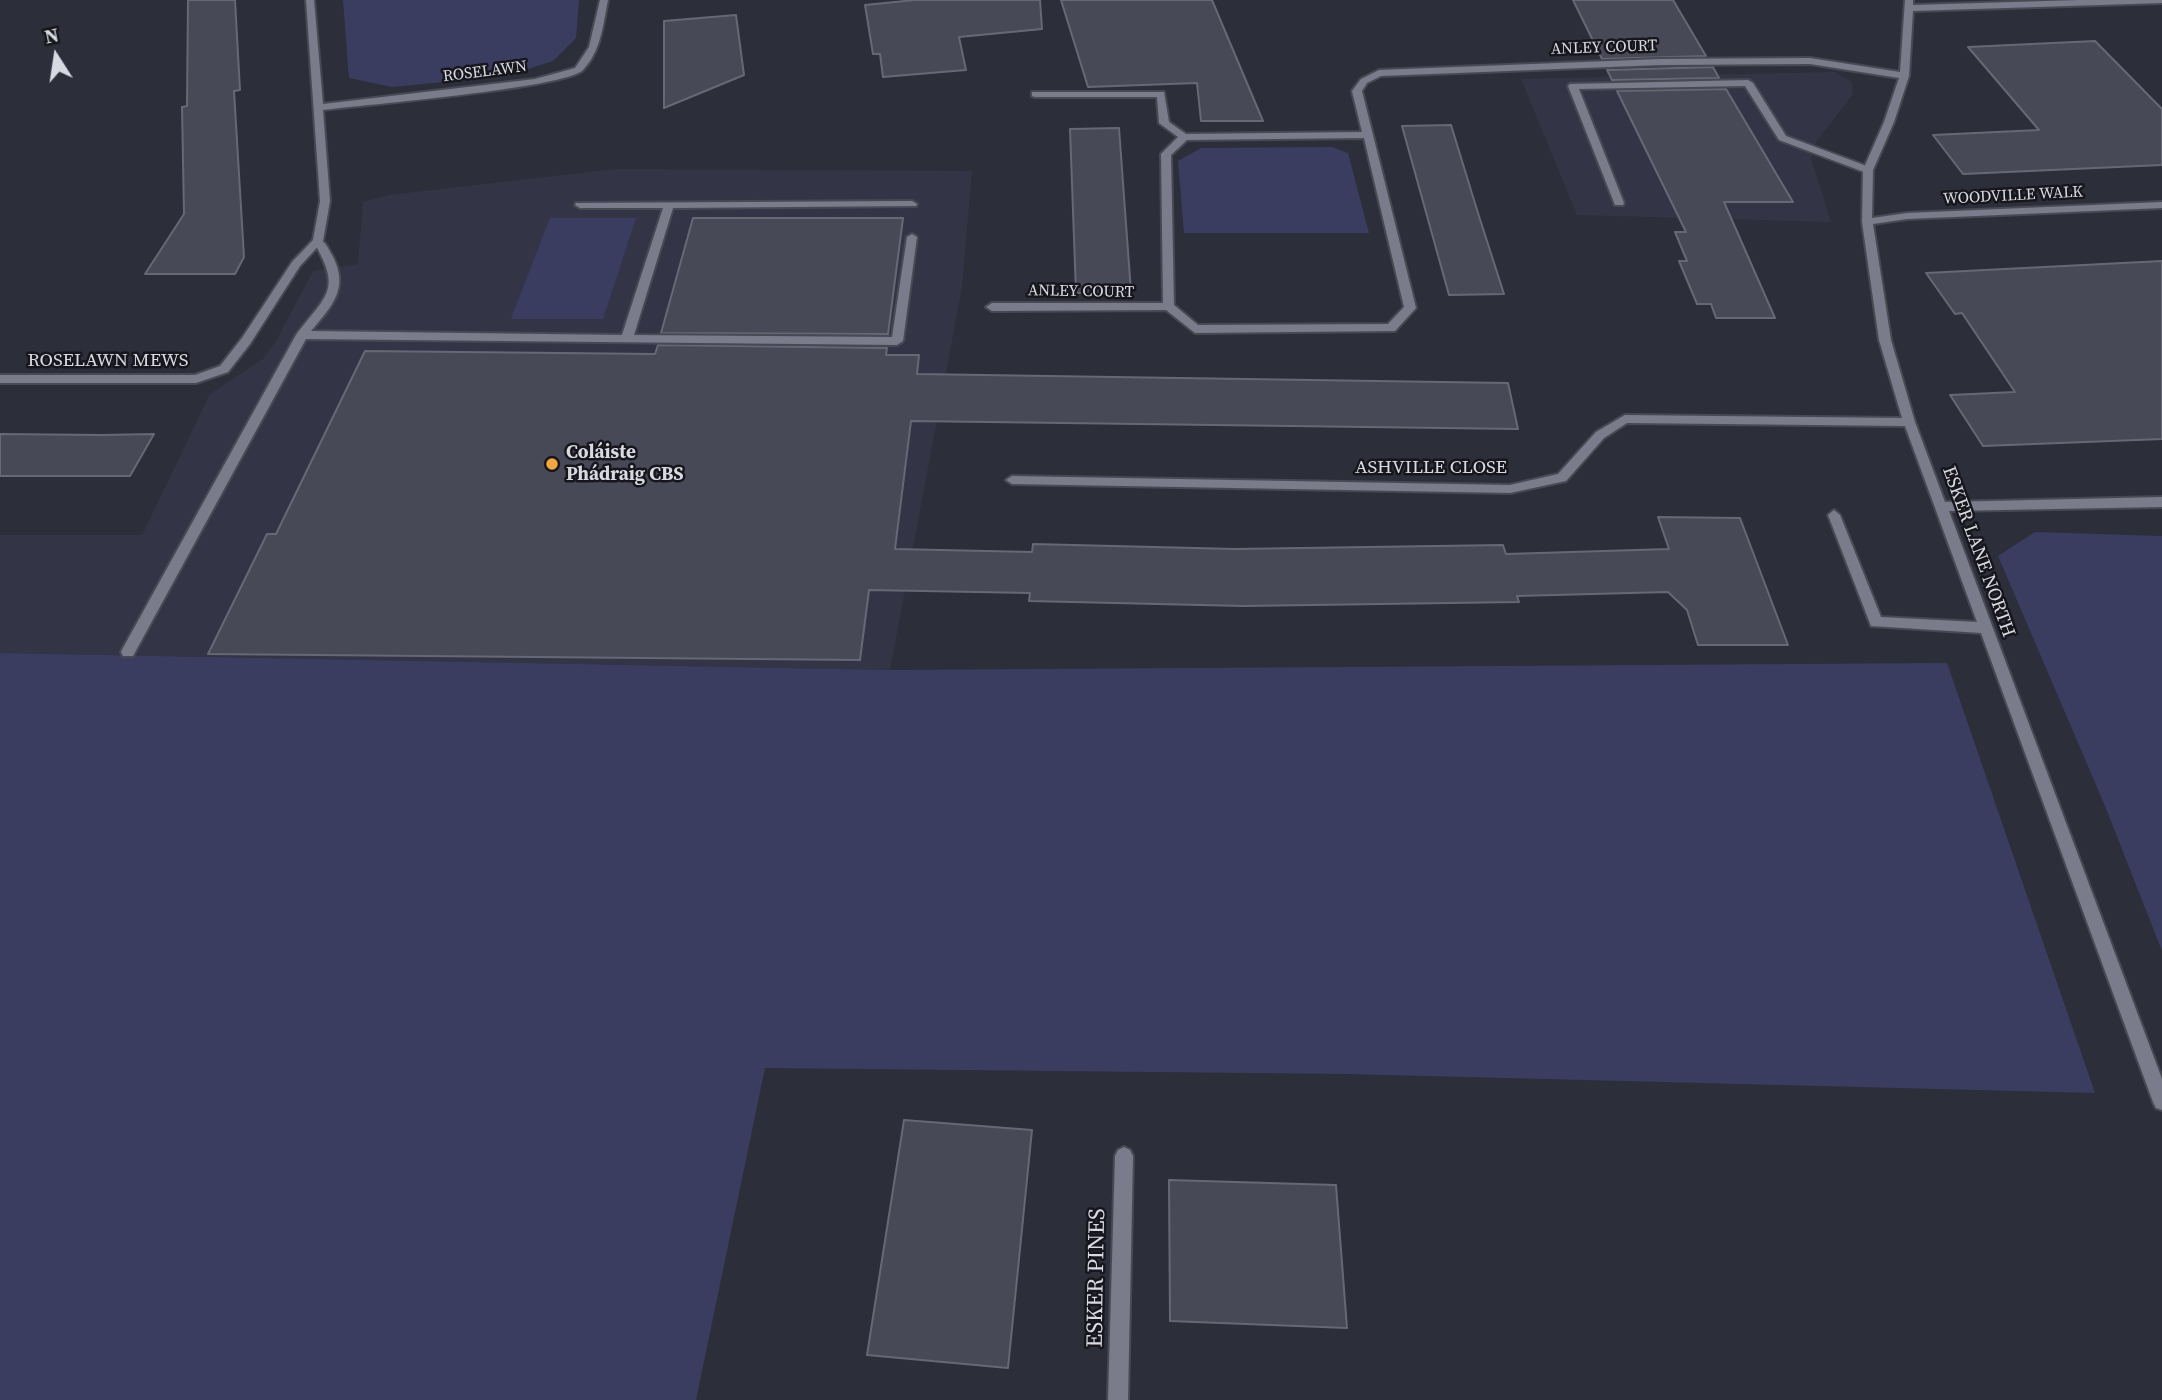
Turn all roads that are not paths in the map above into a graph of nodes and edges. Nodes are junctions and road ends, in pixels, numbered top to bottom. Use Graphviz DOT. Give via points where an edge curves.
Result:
graph roads {
  1 [pos="310,0"];
  2 [pos="604,0"];
  3 [pos="2162,0"];
  4 [pos="1910,4"];
  5 [pos="1904,76"];
  6 [pos="1035,94"];
  7 [pos="320,107"];
  8 [pos="1367,135"];
  9 [pos="1184,137"];
  10 [pos="1868,170"];
  11 [pos="1619,203"];
  12 [pos="912,204"];
  13 [pos="580,205"];
  14 [pos="669,205"];
  15 [pos="2162,205"];
  16 [pos="1867,222"];
  17 [pos="912,237"];
  18 [pos="318,241"];
  19 [pos="1169,306"];
  20 [pos="992,307"];
  21 [pos="302,335"];
  22 [pos="627,338"];
  23 [pos="0,379"];
  24 [pos="1909,422"];
  25 [pos="1012,480"];
  26 [pos="2162,502"];
  27 [pos="1941,507"];
  28 [pos="1834,515"];
  29 [pos="1985,628"];
  30 [pos="128,652"];
  31 [pos="2162,1102"];
  32 [pos="1124,1157"];
  33 [pos="1118,1400"];
  1 -- 7 [label="street"];
  2 -- 7 [label="street, ROSELAWN" via="594,47 578,70 536,82"];
  3 -- 4 [label="street"];
  4 -- 5 [label="street, ESKER LANE NORTH"];
  5 -- 8 [label="street, ANLEY COURT" via="1810,61 1378,73 1357,91"];
  5 -- 10 [label="street, ESKER LANE NORTH"];
  6 -- 9 [label="street" via="1161,94 1164,122"];
  7 -- 18 [label="street" via="325,201"];
  8 -- 9 [label="street"];
  8 -- 19 [label="street, ANLEY COURT" via="1410,308 1391,328 1195,329"];
  9 -- 19 [label="street" via="1166,154"];
  10 -- 11 [label="street" via="1782,138 1748,83 1573,86"];
  10 -- 16 [label="street, ESKER LANE NORTH"];
  12 -- 14 [label="street"];
  13 -- 14 [label="street"];
  14 -- 22 [label="street"];
  15 -- 16 [label="street, WOODVILLE WALK" via="1907,216"];
  16 -- 24 [label="street, ESKER LANE NORTH" via="1885,340"];
  17 -- 22 [label="street" via="897,341"];
  18 -- 21 [label="street" via="335,267 333,299"];
  18 -- 23 [label="street, ROSELAWN MEWS" via="296,264 223,369 196,379"];
  19 -- 20 [label="street, ANLEY COURT"];
  21 -- 22 [label="street"];
  21 -- 30 [label="street"];
  24 -- 25 [label="street, ASHVILLE CLOSE" via="1625,418 1600,435 1562,478 1510,489"];
  24 -- 27 [label="street, ESKER LANE NORTH"];
  26 -- 27 [label="street"];
  27 -- 29 [label="street, ESKER LANE NORTH"];
  28 -- 29 [label="street" via="1876,622"];
  29 -- 31 [label="street, ESKER LANE NORTH"];
  32 -- 33 [label="street, ESKER PINES"];
}
